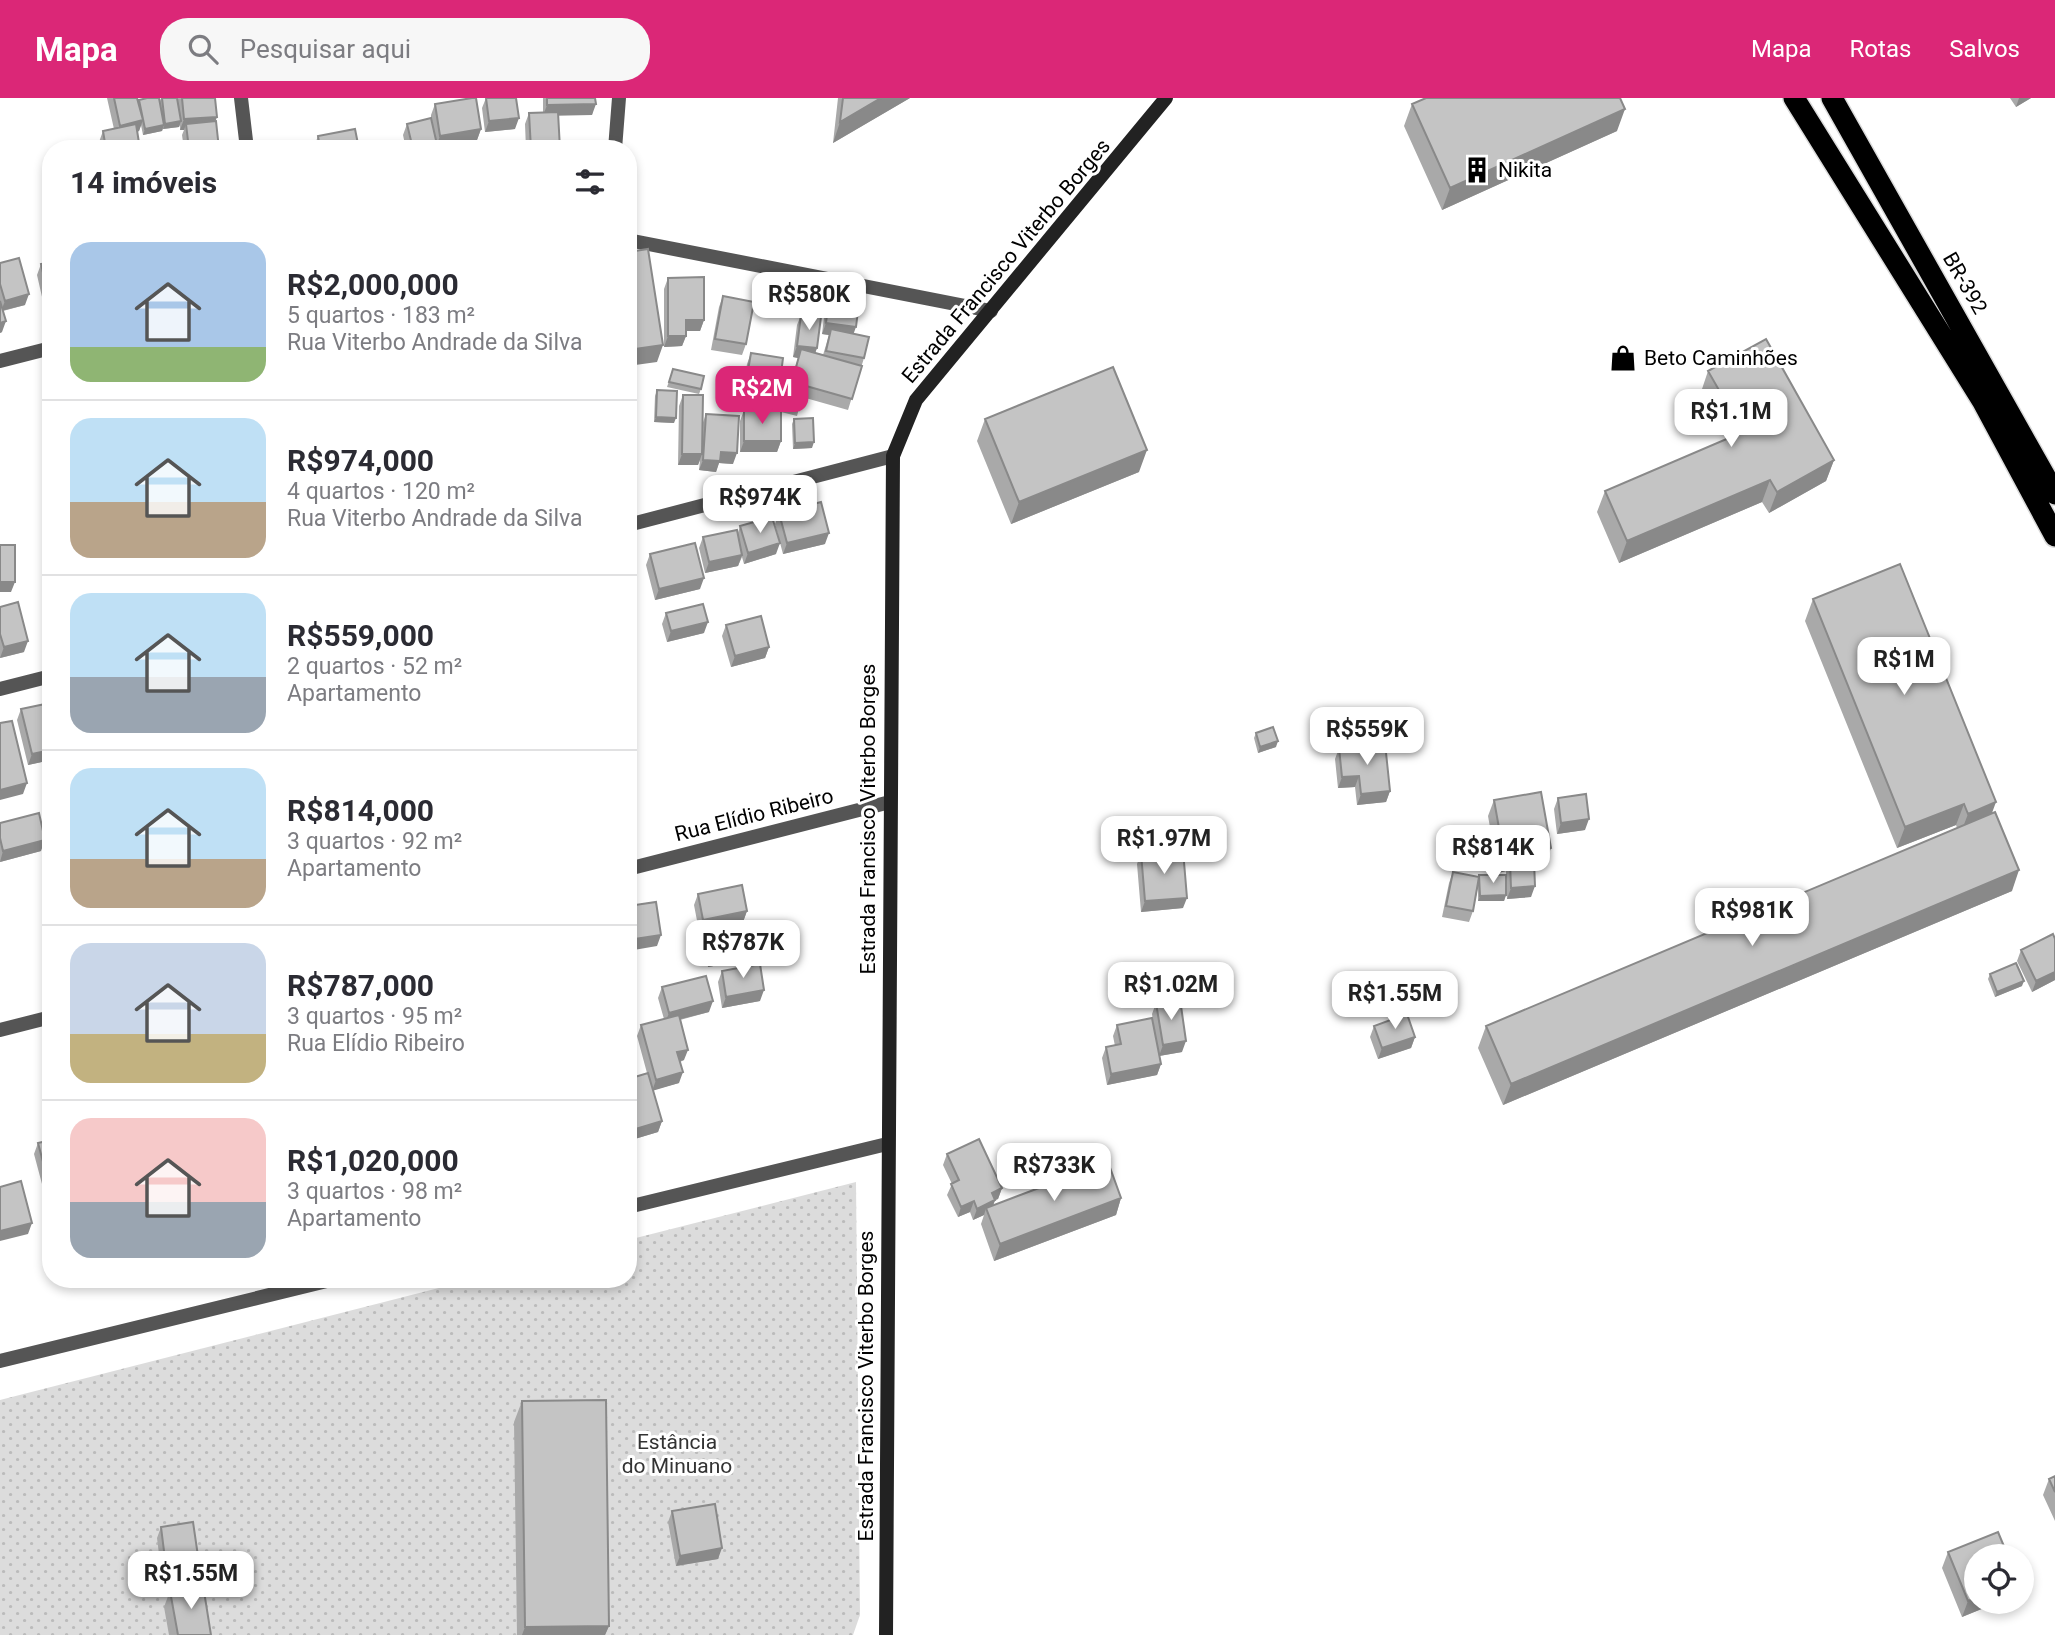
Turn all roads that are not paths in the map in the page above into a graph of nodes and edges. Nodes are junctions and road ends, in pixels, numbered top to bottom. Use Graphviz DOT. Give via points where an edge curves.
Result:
graph roads {
  1 [pos="241,98"];
  2 [pos="620,98"];
  3 [pos="1166,98"];
  4 [pos="1794,98"];
  5 [pos="1832,98"];
  6 [pos="246,140"];
  7 [pos="616,140"];
  8 [pos="637,242"];
  9 [pos="991,311"];
  10 [pos="42,350"];
  11 [pos="0,361"];
  12 [pos="893,456"];
  13 [pos="2055,494"];
  14 [pos="637,523"];
  15 [pos="2055,536"];
  16 [pos="42,678"];
  17 [pos="0,689"];
  18 [pos="890,802"];
  19 [pos="637,867"];
  20 [pos="42,1019"];
  21 [pos="0,1030"];
  22 [pos="887,1144"];
  23 [pos="637,1205"];
  24 [pos="295,1288"];
  25 [pos="0,1362"];
  26 [pos="886,1635"];
  1 -- 6 [label="street"];
  2 -- 7 [label="street"];
  3 -- 9 [label="street, Estrada Francisco Viterbo Borges"];
  4 -- 15 [label="highway" via="1983,402"];
  5 -- 13 [label="highway, BR-392"];
  8 -- 9 [label="street"];
  9 -- 12 [label="street, Estrada Francisco Viterbo Borges" via="916,400"];
  10 -- 11 [label="street"];
  12 -- 14 [label="street"];
  12 -- 18 [label="street, Estrada Francisco Viterbo Borges"];
  16 -- 17 [label="street"];
  18 -- 19 [label="street, Rua Elídio Ribeiro"];
  18 -- 22 [label="street, Estrada Francisco Viterbo Borges"];
  20 -- 21 [label="street"];
  22 -- 23 [label="street"];
  22 -- 26 [label="street, Estrada Francisco Viterbo Borges"];
  24 -- 25 [label="street"];
}
